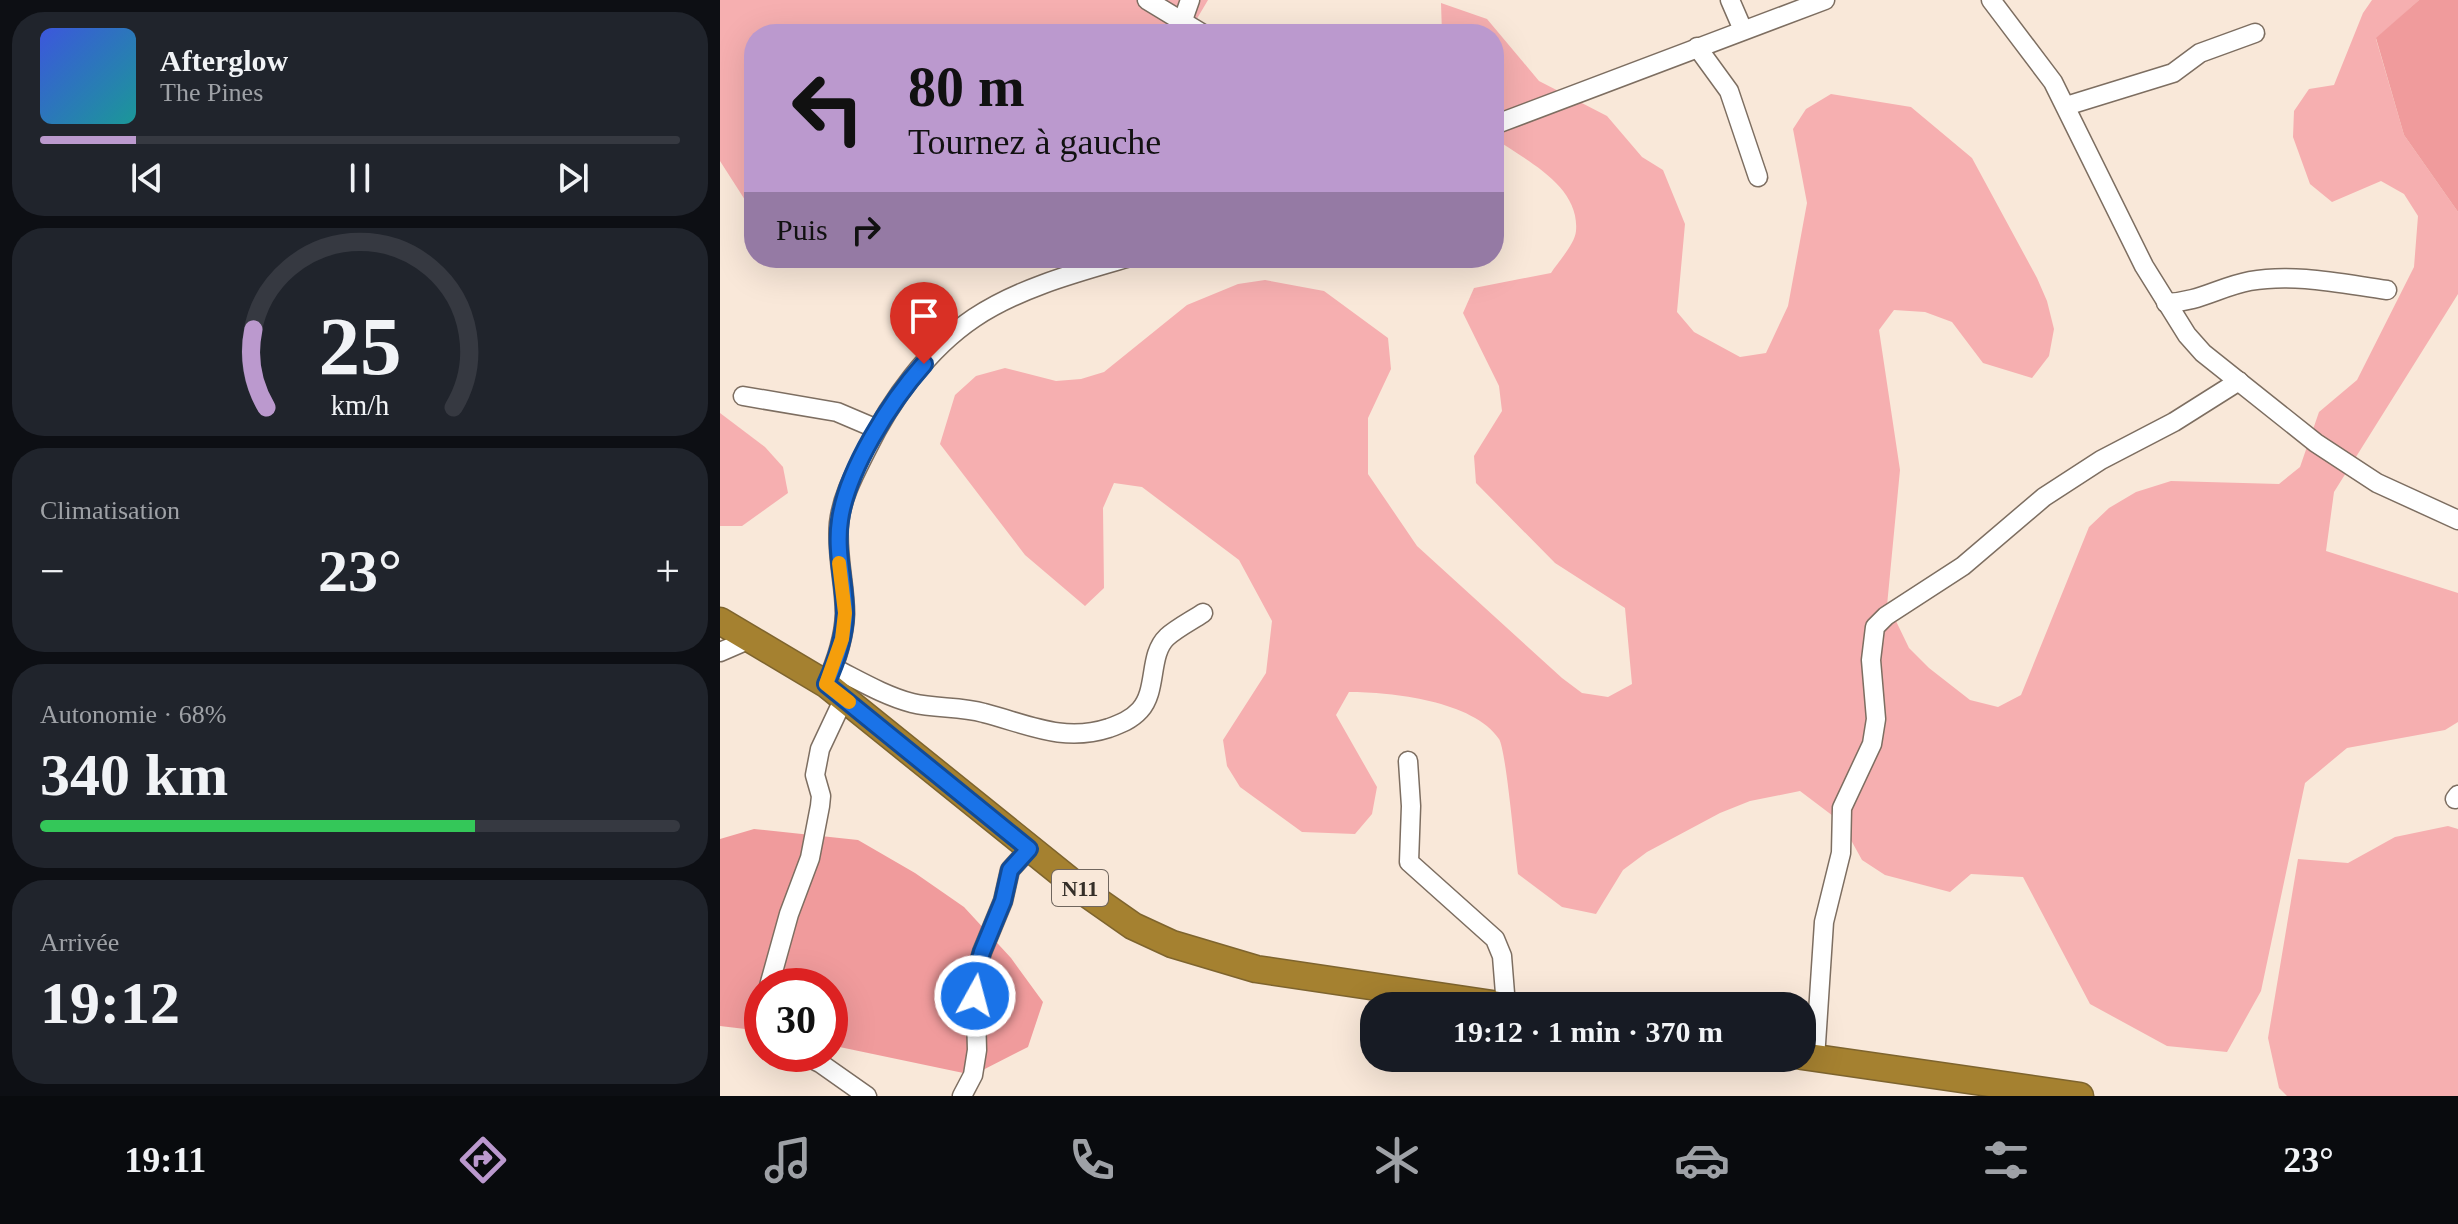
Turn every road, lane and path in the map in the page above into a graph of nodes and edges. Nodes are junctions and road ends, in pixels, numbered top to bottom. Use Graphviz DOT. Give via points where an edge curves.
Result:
graph roads {
  1 [pos="1147,0"];
  2 [pos="1190,0"];
  3 [pos="1730,0"];
  4 [pos="1825,0"];
  5 [pos="1991,0"];
  6 [pos="1183,20"];
  7 [pos="1189,24"];
  8 [pos="1743,30"];
  9 [pos="2255,33"];
  10 [pos="1697,47"];
  11 [pos="2066,106"];
  12 [pos="1504,121"];
  13 [pos="1758,177"];
  14 [pos="1095,268"];
  15 [pos="2387,290"];
  16 [pos="2166,303"];
  17 [pos="2239,381"];
  18 [pos="743,396"];
  19 [pos="877,429"];
  20 [pos="2458,520"];
  21 [pos="1203,613"];
  22 [pos="720,621"];
  23 [pos="750,639"];
  24 [pos="720,652"];
  25 [pos="835,683"];
  26 [pos="1408,761"];
  27 [pos="1029,849"];
  28 [pos="774,968"];
  29 [pos="1411,992"];
  30 [pos="1505,992"];
  31 [pos="1816,992"];
  32 [pos="1816,1059"];
  33 [pos="833,1072"];
  34 [pos="2010,1090"];
  35 [pos="867,1096"];
  36 [pos="962,1096"];
  37 [pos="2080,1096"];
  1 -- 6 [label="street"];
  2 -- 6 [label="street"];
  3 -- 8 [label="street"];
  4 -- 8 [label="street"];
  5 -- 11 [label="street"];
  6 -- 7 [label="street"];
  8 -- 10 [label="street"];
  9 -- 11 [label="street" via="2200,53 2173,73"];
  10 -- 12 [label="street"];
  10 -- 13 [label="street" via="1729,91"];
  11 -- 16 [label="street"];
  14 -- 19 [label="street" via="1013,297 974,318 907,383"];
  15 -- 16 [label="street" via="2278,278"];
  16 -- 17 [label="street" via="2203,353"];
  17 -- 20 [label="street" via="2316,443 2377,483"];
  17 -- 31 [label="street" via="2044,497 1963,566 1875,627 1872,744 1842,808 1841,853 1824,922"];
  18 -- 19 [label="street" via="837,412"];
  19 -- 25 [label="street" via="846,492 839,522 845,613"];
  21 -- 25 [label="street" via="1160,646 1151,692 1141,710 1100,731 1040,731 966,709 936,708"];
  22 -- 23 [label="highway, N11"];
  23 -- 24 [label="street"];
  23 -- 25 [label="highway, N11"];
  25 -- 27 [label="highway, N11"];
  25 -- 28 [label="street" via="815,775 821,796 810,858"];
  26 -- 30 [label="street" via="1409,862 1495,939"];
  27 -- 29 [label="highway, N11" via="1133,926 1183,948 1256,969"];
  27 -- 36 [label="street" via="1010,870 975,977 977,1050"];
  32 -- 34 [label="highway"];
  33 -- 35 [label="street"];
  34 -- 37 [label="highway"];
}
